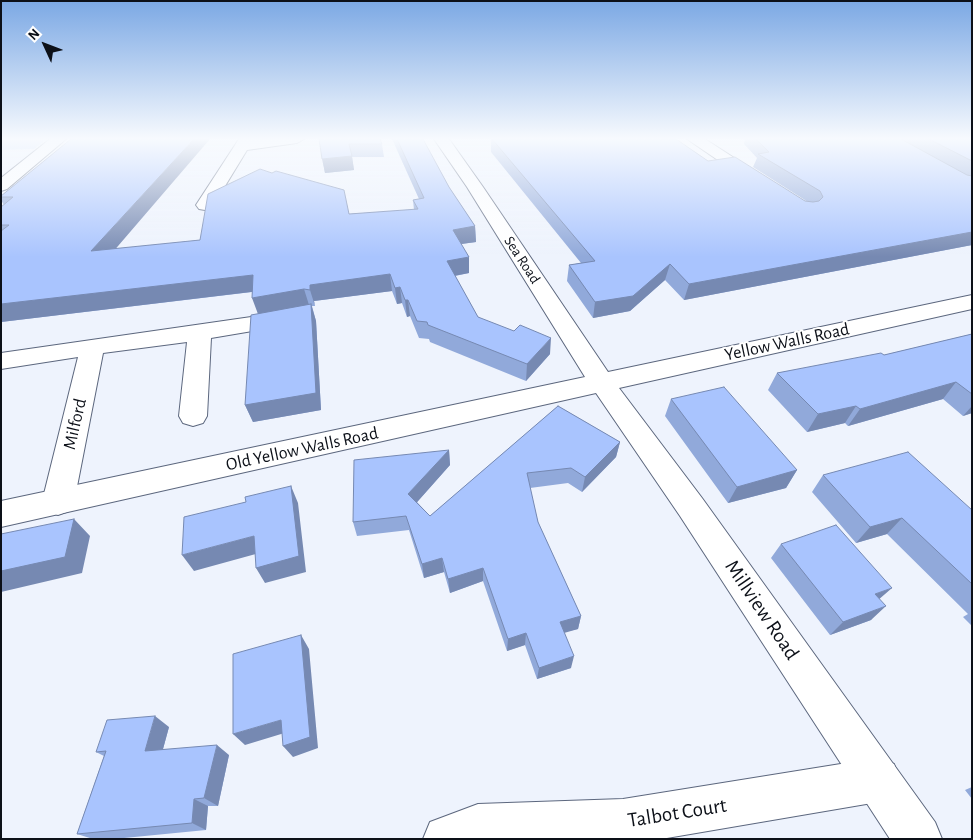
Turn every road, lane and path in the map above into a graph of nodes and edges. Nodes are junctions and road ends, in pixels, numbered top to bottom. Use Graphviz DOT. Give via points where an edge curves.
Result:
graph roads {
  1 [pos="11,178"];
  2 [pos="221,178"];
  3 [pos="469,178"];
  4 [pos="756,178"];
  5 [pos="767,185"];
  6 [pos="1,186"];
  7 [pos="205,204"];
  8 [pos="972,302"];
  9 [pos="310,314"];
  10 [pos="200,334"];
  11 [pos="92,347"];
  12 [pos="1,361"];
  13 [pos="602,383"];
  14 [pos="193,416"];
  15 [pos="58,502"];
  16 [pos="1,514"];
  17 [pos="878,780"];
  18 [pos="446,839"];
  19 [pos="918,839"];
  1 -- 6 [label="street"];
  2 -- 7 [label="street"];
  3 -- 13 [label="street, Sea Road"];
  4 -- 5 [label="street"];
  8 -- 13 [label="street, Yellow Walls Road"];
  9 -- 10 [label="street"];
  10 -- 11 [label="street"];
  10 -- 14 [label="street"];
  11 -- 12 [label="street"];
  11 -- 15 [label="street, Milford"];
  13 -- 15 [label="street, Old Yellow Walls Road"];
  13 -- 17 [label="street, Millview Road" via="692,508"];
  15 -- 16 [label="street, Old Yellow Walls Road"];
  17 -- 18 [label="street, Talbot Court" via="623,822 478,827"];
  17 -- 19 [label="street, Millview Road"];
}
